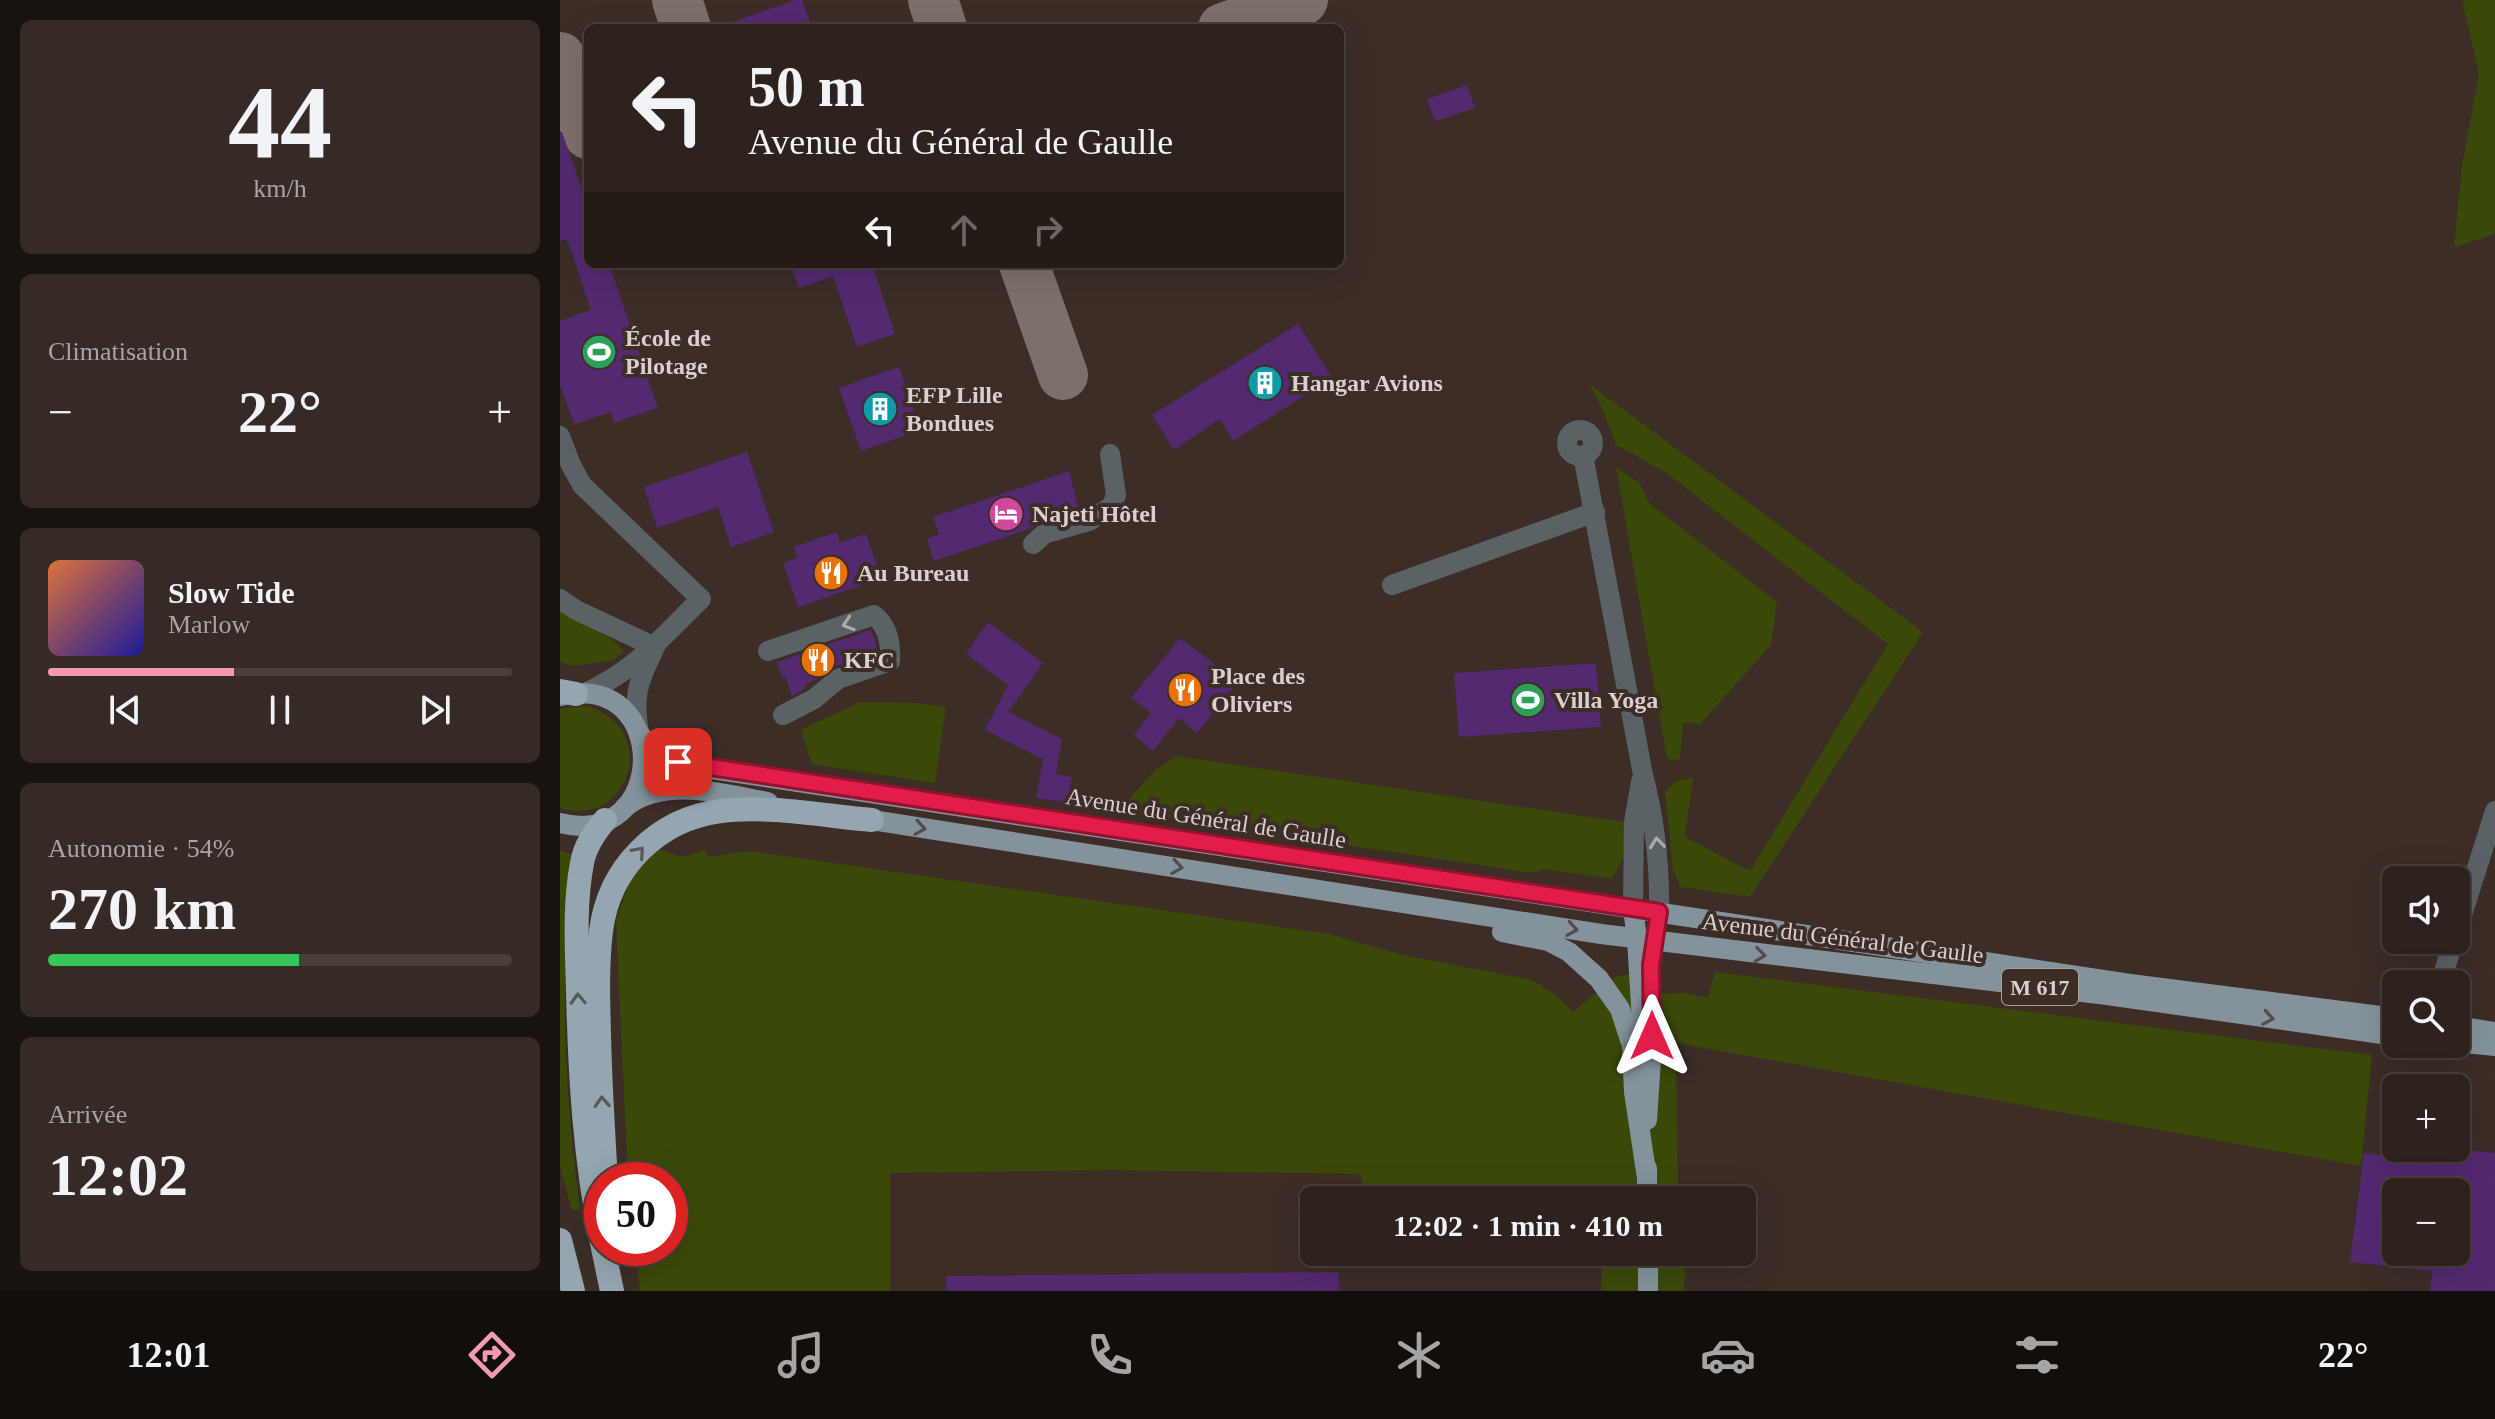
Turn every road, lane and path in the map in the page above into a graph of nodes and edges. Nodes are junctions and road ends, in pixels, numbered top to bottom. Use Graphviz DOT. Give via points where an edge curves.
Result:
graph roads {
  1 [pos="560,436"];
  2 [pos="1110,454"];
  3 [pos="1583,455"];
  4 [pos="1595,512"];
  5 [pos="1033,544"];
  6 [pos="1392,585"];
  7 [pos="560,599"];
  8 [pos="655,647"];
  9 [pos="768,651"];
  10 [pos="570,694"];
  11 [pos="783,715"];
  12 [pos="639,733"];
  13 [pos="1643,775"];
  14 [pos="2495,811"];
  15 [pos="615,813"];
  16 [pos="872,820"];
  17 [pos="560,823"];
  18 [pos="2470,890"];
  19 [pos="1363,896"];
  20 [pos="1633,908"];
  21 [pos="1659,912"];
  22 [pos="1646,940"];
  23 [pos="2382,1016"];
  24 [pos="2470,1028"];
  25 [pos="2495,1032"];
  26 [pos="2382,1034"];
  27 [pos="2470,1043"];
  28 [pos="2495,1046"];
  29 [pos="589,1162"];
  30 [pos="605,1162"];
  31 [pos="1647,1178"];
  32 [pos="1647,1186"];
  33 [pos="560,1240"];
  34 [pos="606,1266"];
  35 [pos="616,1266"];
  36 [pos="1648,1266"];
  37 [pos="573,1291"];
  38 [pos="612,1291"];
  39 [pos="620,1291"];
  40 [pos="1648,1291"];
  1 -- 8 [label="street" via="582,485 701,599"];
  2 -- 5 [label="street" via="1116,484 1112,506 1089,521 1044,534"];
  3 -- 4 [label="street"];
  4 -- 6 [label="street"];
  4 -- 13 [label="street"];
  7 -- 8 [label="street"];
  8 -- 10 [label="street" via="616,678"];
  8 -- 12 [label="street" via="636,695"];
  11 -- 9 [label="street, one-way" via="838,679 890,661 891,647 874,615"];
  10 -- 12 [label="main road, Avenue du Général de Gaulle" via="613,703"];
  12 -- 15 [label="main road" via="643,772 635,794"];
  12 -- 20 [label="main road, Avenue du Général de Gaulle / M 617" via="656,754 692,766"];
  13 -- 20 [label="street" via="1634,822"];
  21 -- 13 [label="street, one-way" via="1657,842"];
  14 -- 18 [label="street"];
  15 -- 16 [label="main road, Avenue du Général de Gaulle / M 617" via="644,795 684,790"];
  15 -- 17 [label="main road, Avenue du Général de Gaulle" via="581,825"];
  29 -- 15 [label="highway, one-way" via="576,927 581,864 590,841"];
  16 -- 19 [label="main road, Avenue du Général de Gaulle / M 617, one-way"];
  30 -- 16 [label="highway, one-way" via="601,929 622,873 661,830 718,811"];
  19 -- 22 [label="main road, Avenue du Général de Gaulle / M 617, one-way"];
  19 -- 31 [label="main road" via="1418,916 1548,941 1590,970 1620,1009 1629,1035"];
  20 -- 21 [label="main road, Avenue du Général de Gaulle / M 617"];
  20 -- 22 [label="main road"];
  21 -- 22 [label="main road"];
  21 -- 23 [label="main road, Avenue du Général de Gaulle / M 617" via="2130,984"];
  22 -- 26 [label="main road, Avenue du Général de Gaulle / M 617, one-way"];
  22 -- 31 [label="main road"];
  24 -- 25 [label="main road"];
  27 -- 28 [label="main road"];
  31 -- 32 [label="main road"];
  33 -- 37 [label="highway"];
  34 -- 38 [label="highway"];
  35 -- 39 [label="highway"];
  36 -- 40 [label="main road"];
}
